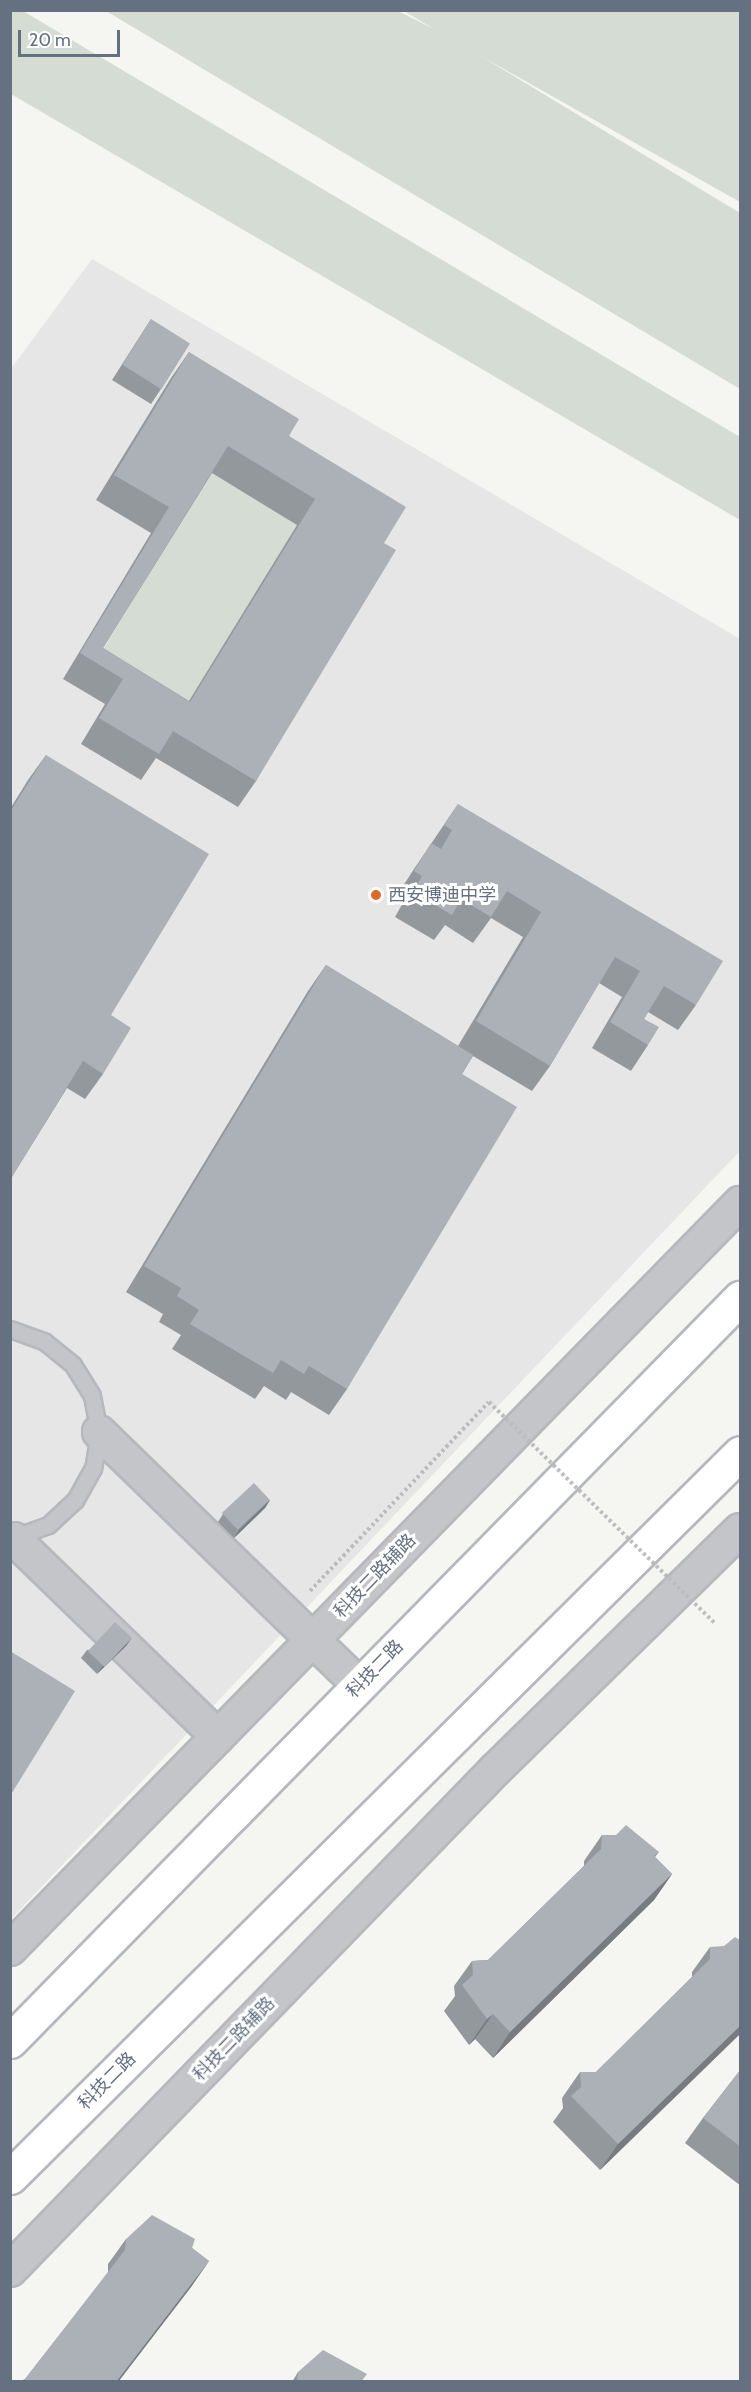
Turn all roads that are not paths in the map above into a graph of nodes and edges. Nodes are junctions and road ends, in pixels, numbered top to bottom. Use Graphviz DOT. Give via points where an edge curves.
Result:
graph roads {
  1 [pos="741,1203"];
  2 [pos="741,1298"];
  3 [pos="10,1329"];
  4 [pos="99,1432"];
  5 [pos="741,1453"];
  6 [pos="741,1530"];
  7 [pos="12,1539"];
  8 [pos="315,1638"];
  9 [pos="359,1684"];
  10 [pos="218,1737"];
  11 [pos="10,1949"];
  12 [pos="10,2041"];
  13 [pos="10,2177"];
  14 [pos="10,2270"];
  1 -- 8 [label="street, 科技二路辅路"];
  2 -- 9 [label="main road, 科技二路"];
  3 -- 4 [label="lane" via="45,1342 73,1365 92,1396"];
  4 -- 7 [label="lane" via="93,1468 75,1500 48,1525"];
  4 -- 8 [label="street"];
  5 -- 13 [label="main road, 科技二路"];
  6 -- 14 [label="street, 科技二路辅路" via="495,1770"];
  7 -- 10 [label="street"];
  8 -- 9 [label="street"];
  8 -- 10 [label="street, 科技二路辅路"];
  9 -- 12 [label="main road, 科技二路"];
  10 -- 11 [label="street, 科技二路辅路"];
}
